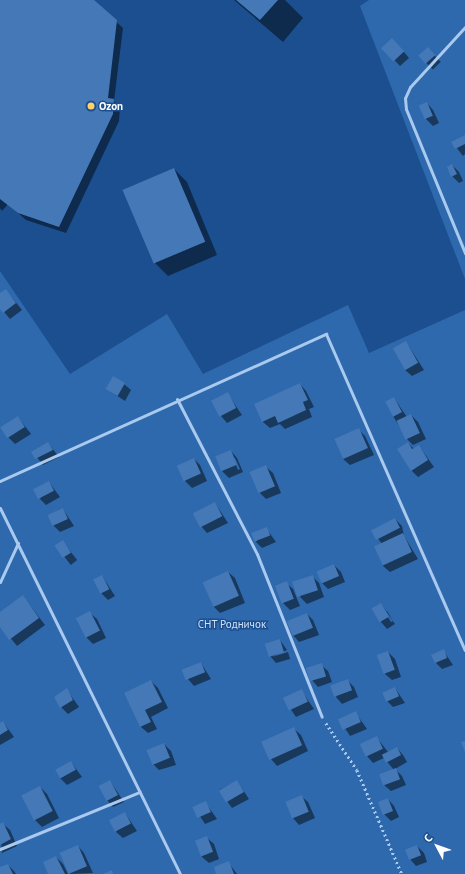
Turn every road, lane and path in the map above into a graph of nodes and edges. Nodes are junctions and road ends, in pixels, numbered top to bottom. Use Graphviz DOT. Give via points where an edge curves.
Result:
graph roads {
  1 [pos="465,27"];
  2 [pos="465,253"];
  3 [pos="177,399"];
  4 [pos="0,481"];
  5 [pos="0,508"];
  6 [pos="18,543"];
  7 [pos="0,582"];
  8 [pos="465,650"];
  9 [pos="322,716"];
  10 [pos="140,792"];
  11 [pos="0,849"];
  12 [pos="180,874"];
  13 [pos="402,874"];
  1 -- 2 [label="lane" via="410,87 405,98 406,109"];
  3 -- 4 [label="lane"];
  3 -- 8 [label="lane" via="326,334"];
  3 -- 9 [label="lane" via="256,554"];
  5 -- 6 [label="lane"];
  6 -- 7 [label="lane"];
  6 -- 10 [label="lane"];
  9 -- 13 [label="path" via="357,770"];
  10 -- 11 [label="lane"];
  10 -- 12 [label="lane"];
}
